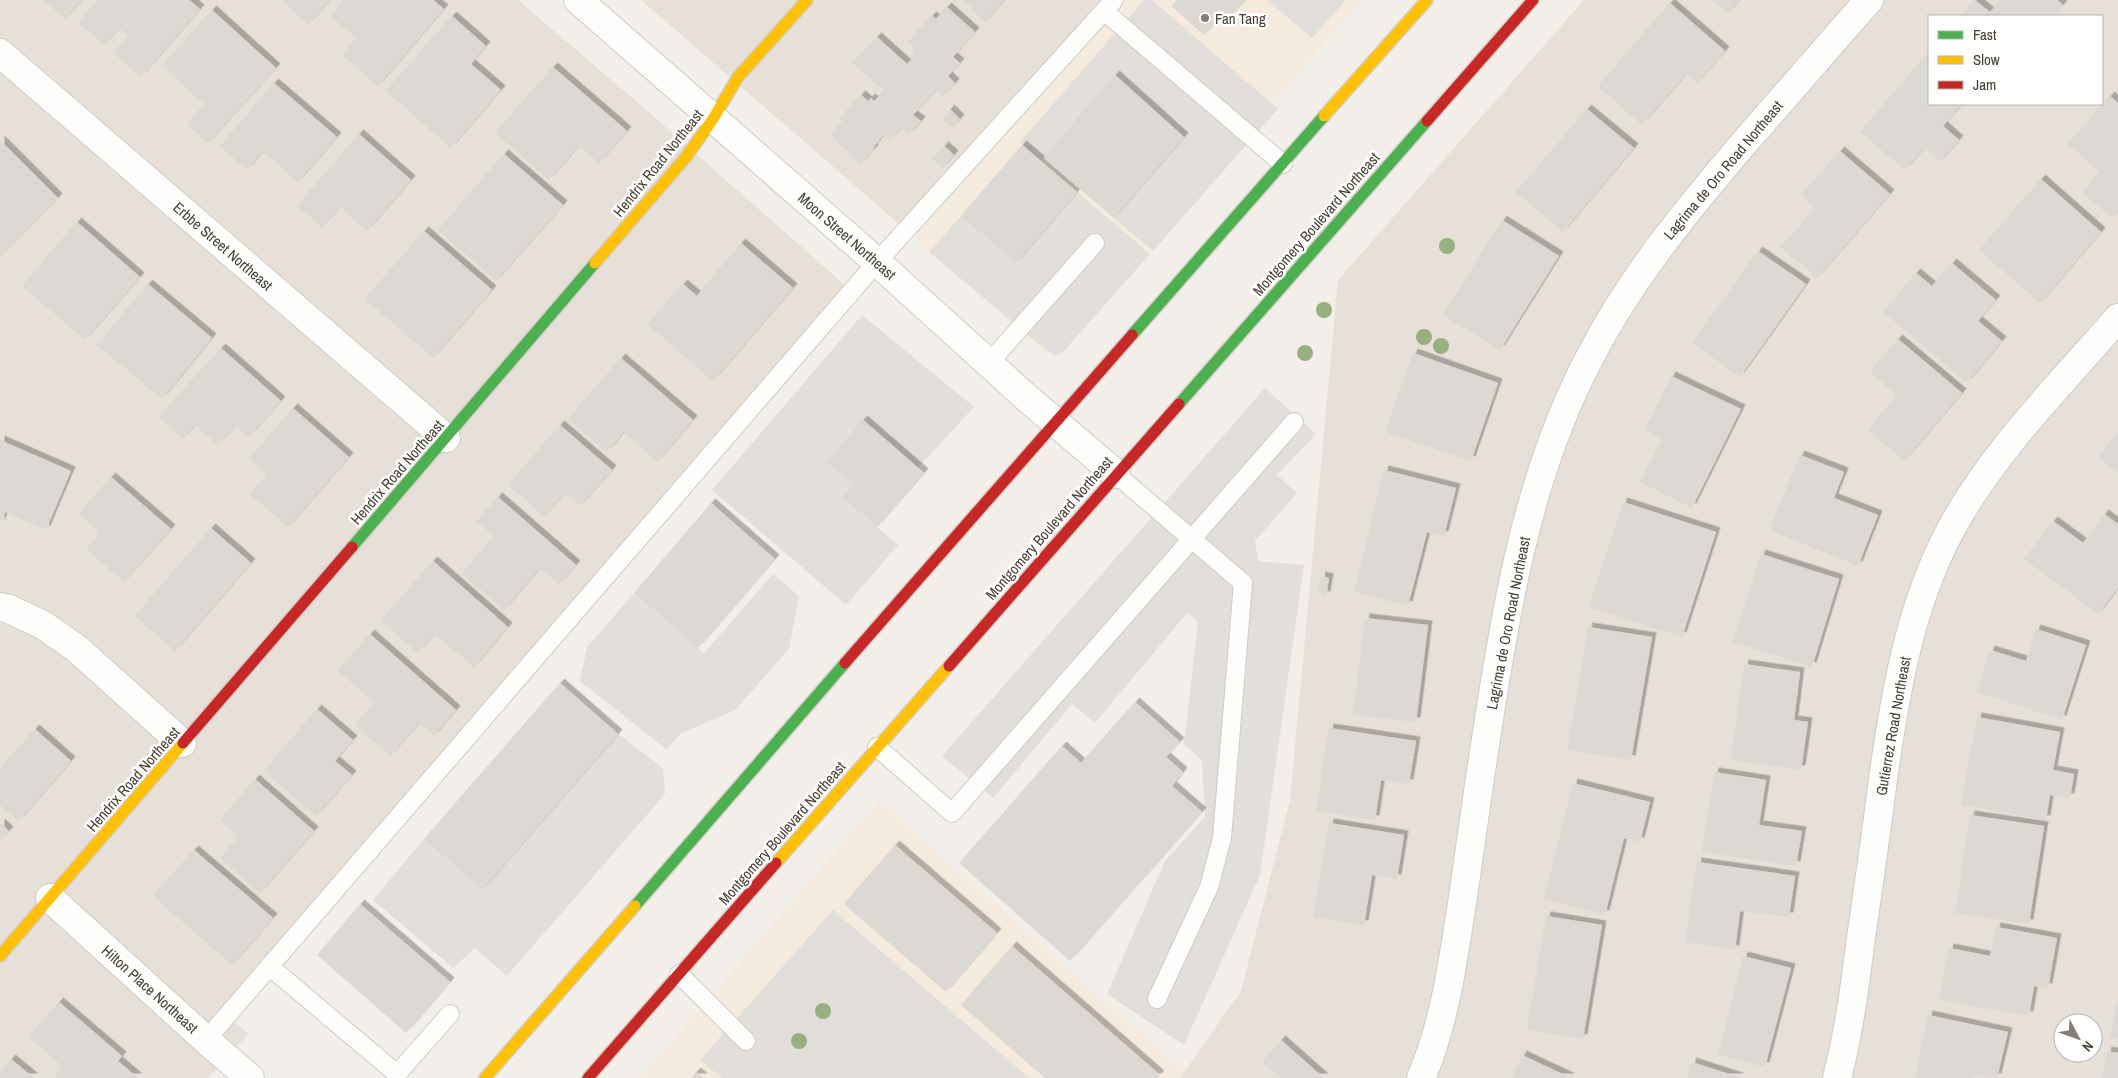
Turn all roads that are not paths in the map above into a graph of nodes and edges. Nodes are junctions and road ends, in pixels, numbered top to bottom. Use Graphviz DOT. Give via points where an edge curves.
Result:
graph roads {
  1 [pos="578,0"];
  2 [pos="807,0"];
  3 [pos="1427,0"];
  4 [pos="1533,0"];
  5 [pos="1869,0"];
  6 [pos="1109,6"];
  7 [pos="0,53"];
  8 [pos="713,119"];
  9 [pos="1283,164"];
  10 [pos="1095,243"];
  11 [pos="877,262"];
  12 [pos="2118,318"];
  13 [pos="989,363"];
  14 [pos="1055,422"];
  15 [pos="1294,422"];
  16 [pos="446,438"];
  17 [pos="1116,474"];
  18 [pos="1192,539"];
  19 [pos="0,608"];
  20 [pos="182,743"];
  21 [pos="877,747"];
  22 [pos="50,898"];
  23 [pos="0,956"];
  24 [pos="269,966"];
  25 [pos="679,974"];
  26 [pos="1156,999"];
  27 [pos="450,1014"];
  28 [pos="206,1040"];
  29 [pos="746,1041"];
  30 [pos="250,1078"];
  31 [pos="485,1078"];
  32 [pos="588,1078"];
  33 [pos="1421,1078"];
  34 [pos="1837,1078"];
  1 -- 8 [label="street, Moon Street Northeast"];
  2 -- 8 [label="main road, Hendrix Road Northeast" via="738,77"];
  3 -- 9 [label="main road"];
  4 -- 17 [label="main road, Montgomery Boulevard Northeast"];
  5 -- 33 [label="street, Lagrima de Oro Road Northeast" via="1686,211 1631,288 1591,355 1555,434 1533,499 1514,572 1449,985 1434,1047"];
  6 -- 9 [label="lane"];
  6 -- 11 [label="lane"];
  7 -- 16 [label="street, Erbbe Street Northeast"];
  8 -- 11 [label="street, Moon Street Northeast"];
  8 -- 16 [label="main road, Hendrix Road Northeast" via="686,158"];
  9 -- 14 [label="main road"];
  10 -- 13 [label="lane"];
  11 -- 13 [label="street, Moon Street Northeast"];
  11 -- 24 [label="lane"];
  12 -- 34 [label="street, Gutierrez Road Northeast" via="1983,478 1950,531 1924,591 1894,707 1855,984"];
  13 -- 14 [label="street, Moon Street Northeast"];
  14 -- 17 [label="street, Moon Street Northeast"];
  14 -- 31 [label="main road"];
  15 -- 18 [label="lane"];
  16 -- 20 [label="main road, Hendrix Road Northeast"];
  17 -- 18 [label="lane"];
  17 -- 21 [label="main road, Montgomery Boulevard Northeast"];
  18 -- 21 [label="lane" via="952,813"];
  18 -- 26 [label="lane" via="1243,583 1222,838 1209,887"];
  19 -- 20 [label="street" via="7,608 43,625 76,648"];
  20 -- 22 [label="main road, Hendrix Road Northeast"];
  21 -- 25 [label="main road, Montgomery Boulevard Northeast"];
  22 -- 23 [label="main road, Hendrix Road Northeast"];
  22 -- 28 [label="street, Hilton Place Northeast"];
  24 -- 27 [label="lane" via="397,1074"];
  24 -- 28 [label="lane"];
  25 -- 29 [label="lane"];
  25 -- 32 [label="main road, Montgomery Boulevard Northeast"];
  28 -- 30 [label="street, Hilton Place Northeast"];
}
